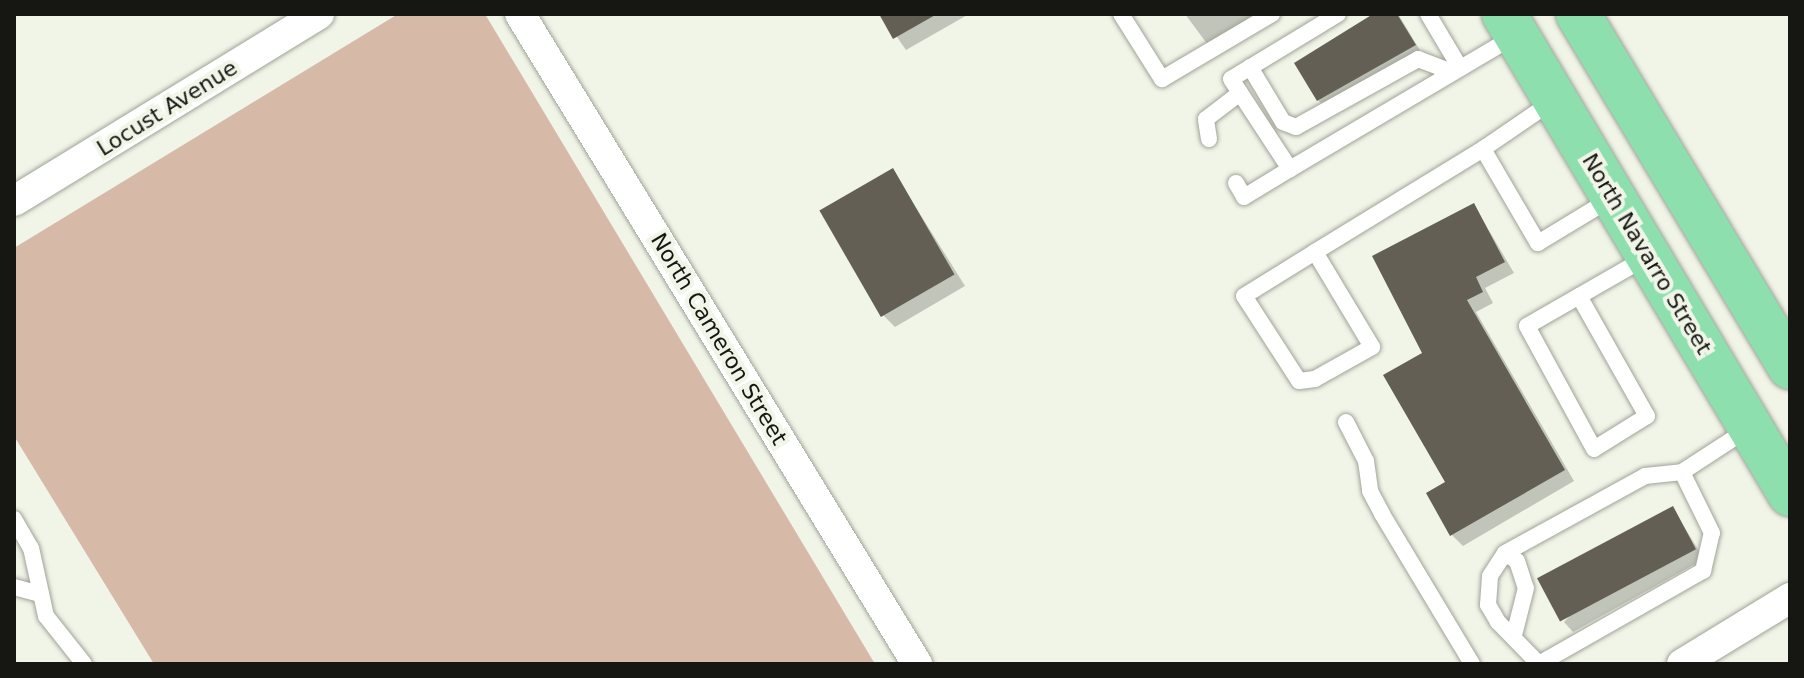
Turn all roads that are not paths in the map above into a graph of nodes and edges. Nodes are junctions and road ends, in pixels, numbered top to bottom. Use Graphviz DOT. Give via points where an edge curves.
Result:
graph roads {
  1 [pos="319,14"];
  2 [pos="520,14"];
  3 [pos="1121,14"];
  4 [pos="1272,14"];
  5 [pos="1338,14"];
  6 [pos="1428,14"];
  7 [pos="1578,14"];
  8 [pos="1511,24"];
  9 [pos="1250,67"];
  10 [pos="1456,70"];
  11 [pos="1240,93"];
  12 [pos="1555,100"];
  13 [pos="1209,139"];
  14 [pos="1483,149"];
  15 [pos="1290,169"];
  16 [pos="1236,183"];
  17 [pos="1613,198"];
  18 [pos="14,201"];
  19 [pos="1315,252"];
  20 [pos="1648,256"];
  21 [pos="1579,296"];
  22 [pos="1790,367"];
  23 [pos="1346,422"];
  24 [pos="1750,428"];
  25 [pos="1790,447"];
  26 [pos="1682,472"];
  27 [pos="1790,494"];
  28 [pos="14,519"];
  29 [pos="1505,553"];
  30 [pos="14,587"];
  31 [pos="41,594"];
  32 [pos="1790,598"];
  33 [pos="1514,635"];
  34 [pos="84,664"];
  35 [pos="917,664"];
  36 [pos="1472,664"];
  37 [pos="1539,664"];
  38 [pos="1682,664"];
  1 -- 18 [label="street, Locust Avenue"];
  2 -- 35 [label="street, North Cameron Street"];
  3 -- 4 [label="lane" via="1162,79"];
  5 -- 9 [label="lane"];
  6 -- 10 [label="lane"];
  7 -- 22 [label="main road"];
  8 -- 10 [label="lane"];
  8 -- 12 [label="main road, North Navarro Street"];
  9 -- 10 [label="lane" via="1283,122 1296,127 1418,59"];
  9 -- 11 [label="lane" via="1231,79"];
  10 -- 15 [label="lane"];
  11 -- 13 [label="lane" via="1206,119"];
  11 -- 15 [label="lane"];
  12 -- 14 [label="lane"];
  12 -- 17 [label="main road, North Navarro Street"];
  14 -- 17 [label="lane" via="1538,243"];
  14 -- 19 [label="lane"];
  15 -- 16 [label="lane" via="1244,197"];
  17 -- 20 [label="main road, North Navarro Street"];
  19 -- 19 [label="lane" via="1244,296 1299,381 1315,379 1372,347"];
  20 -- 21 [label="lane"];
  20 -- 24 [label="main road, North Navarro Street"];
  21 -- 21 [label="lane" via="1527,326 1594,449 1647,416"];
  23 -- 36 [label="lane" via="1366,461 1370,491"];
  24 -- 25 [label="main road"];
  24 -- 26 [label="lane"];
  24 -- 27 [label="main road, North Navarro Street"];
  26 -- 29 [label="lane" via="1645,476"];
  26 -- 37 [label="lane" via="1712,533 1703,571"];
  28 -- 31 [label="lane" via="31,548"];
  29 -- 33 [label="lane" via="1517,561 1526,588"];
  29 -- 33 [label="lane" via="1490,576 1488,605"];
  30 -- 31 [label="lane"];
  31 -- 34 [label="lane" via="46,616"];
  32 -- 38 [label="street"];
  33 -- 37 [label="lane"];
}
